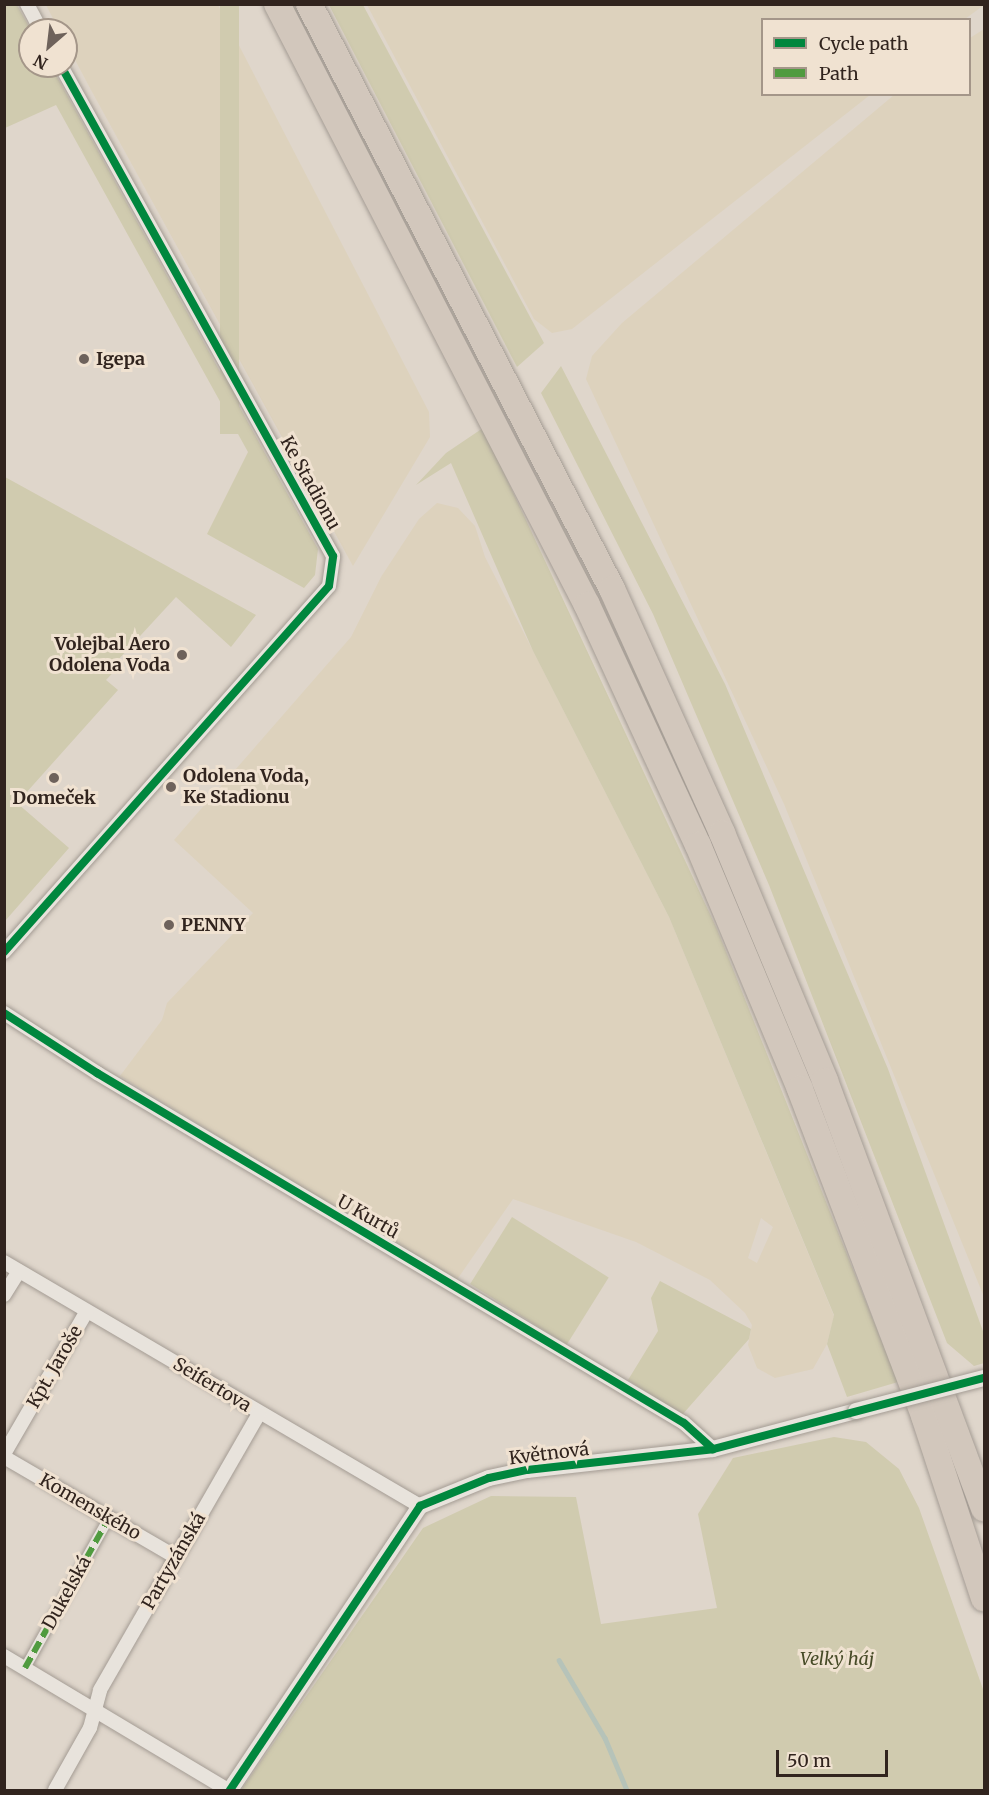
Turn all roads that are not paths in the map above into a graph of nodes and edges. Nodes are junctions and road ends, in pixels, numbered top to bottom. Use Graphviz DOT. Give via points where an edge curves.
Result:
graph roads {
  1 [pos="27,4"];
  2 [pos="277,4"];
  3 [pos="309,4"];
  4 [pos="35,18"];
  5 [pos="68,78"];
  6 [pos="4,952"];
  7 [pos="4,1013"];
  8 [pos="4,1263"];
  9 [pos="19,1271"];
  10 [pos="4,1295"];
  11 [pos="87,1311"];
  12 [pos="984,1378"];
  13 [pos="259,1413"];
  14 [pos="713,1449"];
  15 [pos="4,1456"];
  16 [pos="420,1506"];
  17 [pos="984,1508"];
  18 [pos="109,1518"];
  19 [pos="176,1557"];
  20 [pos="984,1598"];
  21 [pos="4,1656"];
  22 [pos="25,1668"];
  23 [pos="94,1711"];
  24 [pos="55,1791"];
  25 [pos="229,1791"];
  1 -- 4 [label="street"];
  2 -- 20 [label="highway" via="582,594 698,845 800,1089 924,1416"];
  3 -- 17 [label="highway" via="612,589 722,833 825,1081"];
  5 -- 6 [label="street, Ke Stadionu" via="333,556 329,586"];
  7 -- 14 [label="street, U Kurtů" via="684,1423"];
  8 -- 9 [label="street, Seifertova"];
  9 -- 10 [label="street"];
  9 -- 11 [label="street, Seifertova"];
  11 -- 13 [label="street, Seifertova"];
  11 -- 15 [label="street, Kpt. Jaroše"];
  12 -- 14 [label="street, Květnová, bridge"];
  13 -- 16 [label="street, Seifertova"];
  13 -- 19 [label="street, Partyzánská"];
  14 -- 16 [label="street, Květnová" via="527,1470 452,1490"];
  15 -- 18 [label="street, Komenského"];
  16 -- 25 [label="street, Květnová"];
  18 -- 19 [label="street, Komenského"];
  18 -- 22 [label="street, Dukelská"];
  19 -- 23 [label="street, Partyzánská" via="100,1690"];
  21 -- 22 [label="street"];
  22 -- 23 [label="street"];
  23 -- 24 [label="street, Partyzánská" via="90,1728"];
  23 -- 25 [label="street"];
}
